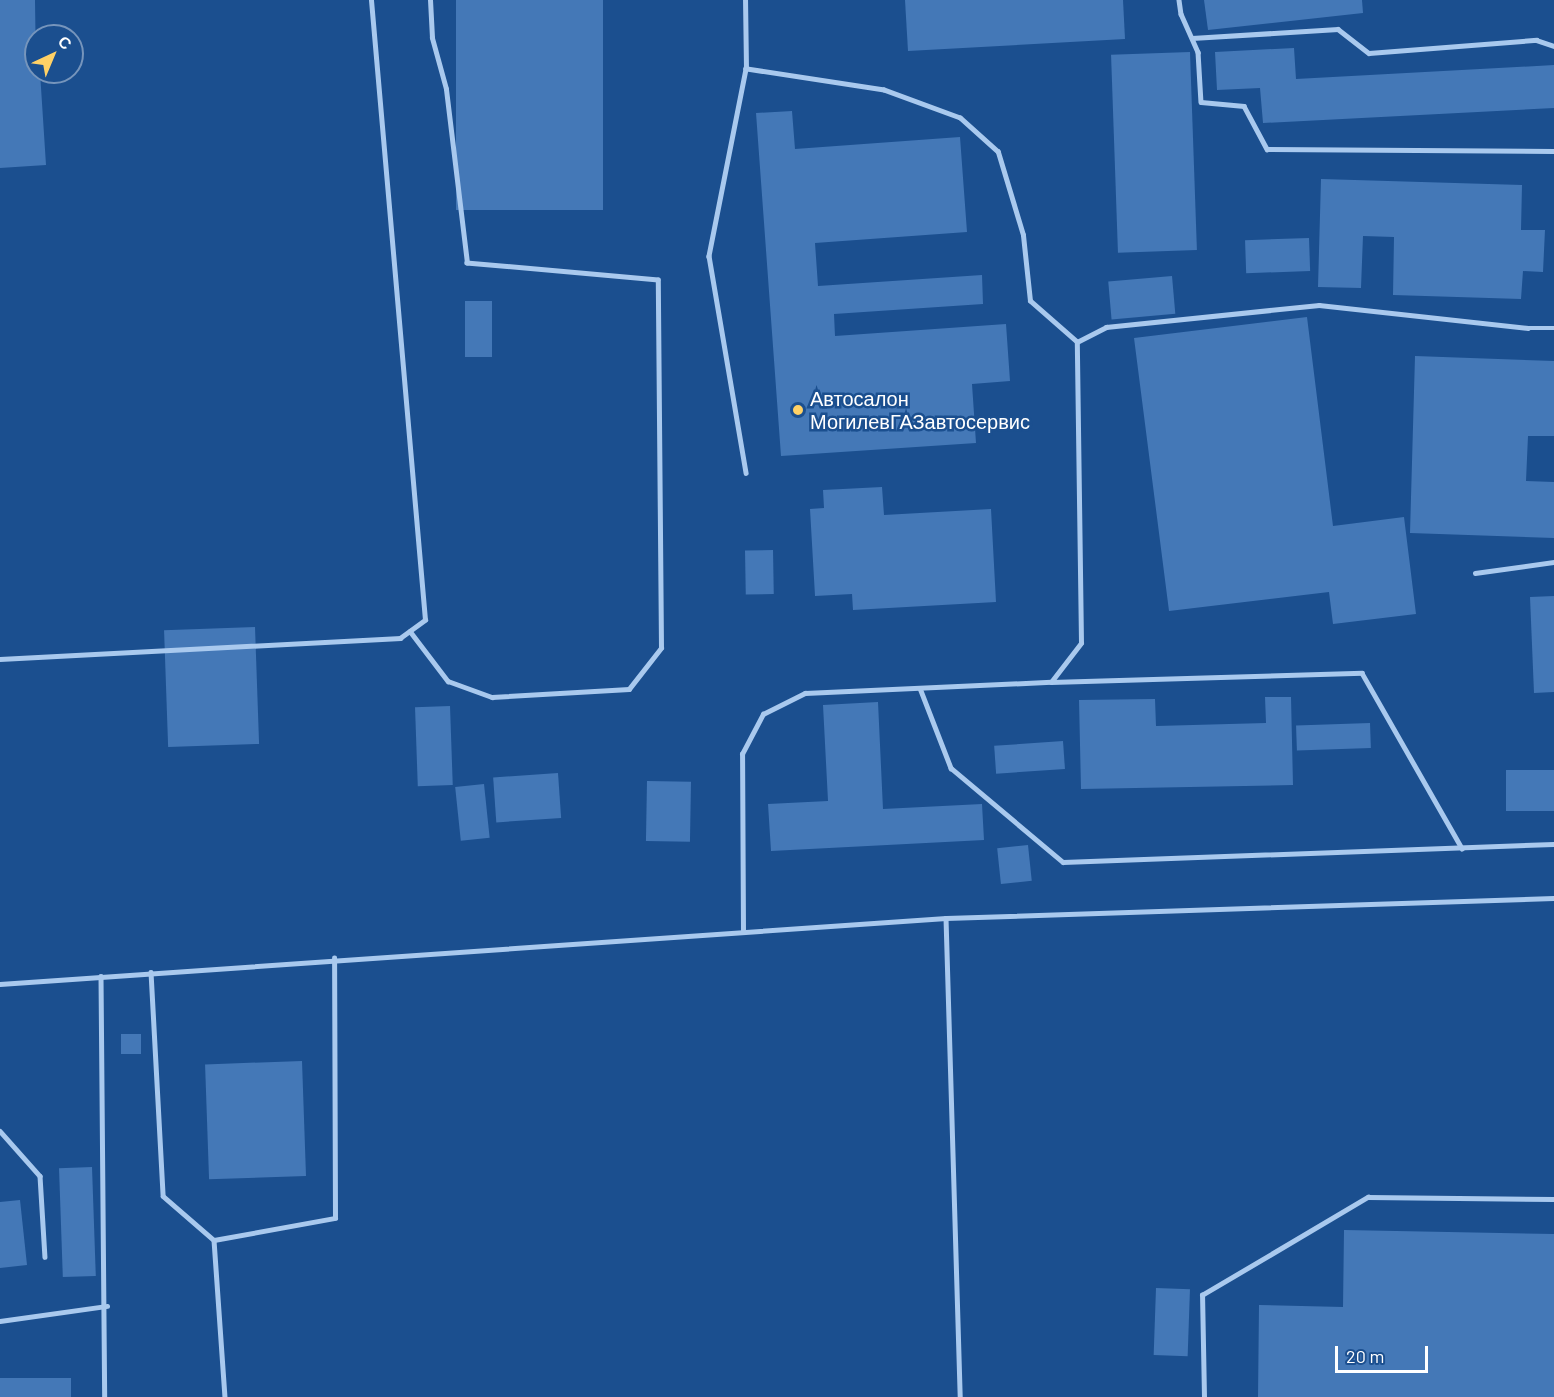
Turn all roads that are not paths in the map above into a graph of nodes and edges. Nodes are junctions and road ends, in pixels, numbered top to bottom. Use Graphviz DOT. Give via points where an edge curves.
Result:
graph roads {
  1 [pos="371,0"];
  2 [pos="430,0"];
  3 [pos="745,0"];
  4 [pos="1179,0"];
  5 [pos="1192,38"];
  6 [pos="1554,46"];
  7 [pos="746,69"];
  8 [pos="1554,151"];
  9 [pos="1554,328"];
  10 [pos="1077,342"];
  11 [pos="746,473"];
  12 [pos="1554,562"];
  13 [pos="1475,573"];
  14 [pos="410,631"];
  15 [pos="0,659"];
  16 [pos="1051,682"];
  17 [pos="920,688"];
  18 [pos="1554,844"];
  19 [pos="1462,848"];
  20 [pos="1554,898"];
  21 [pos="946,918"];
  22 [pos="743,932"];
  23 [pos="334,958"];
  24 [pos="151,972"];
  25 [pos="101,976"];
  26 [pos="0,984"];
  27 [pos="0,1131"];
  28 [pos="1554,1200"];
  29 [pos="214,1240"];
  30 [pos="45,1257"];
  31 [pos="107,1306"];
  32 [pos="0,1321"];
  33 [pos="105,1397"];
  34 [pos="225,1397"];
  35 [pos="960,1397"];
  36 [pos="1204,1397"];
  1 -- 14 [label="lane" via="425,620"];
  2 -- 14 [label="lane" via="432,38 447,88 466,263 658,280 661,648 629,689 492,697 448,681"];
  3 -- 7 [label="lane"];
  4 -- 5 [label="lane"];
  5 -- 6 [label="lane" via="1338,29 1369,53 1536,40"];
  5 -- 8 [label="lane" via="1198,52 1202,102 1244,106 1267,149"];
  7 -- 10 [label="lane" via="884,90 960,118 998,152 1011,185 1023,235 1030,301"];
  7 -- 11 [label="lane" via="709,256"];
  9 -- 10 [label="lane" via="1319,305 1106,327"];
  10 -- 16 [label="lane" via="1081,643"];
  12 -- 13 [label="lane"];
  14 -- 15 [label="lane" via="400,638"];
  16 -- 17 [label="lane"];
  16 -- 19 [label="lane" via="1362,674"];
  17 -- 19 [label="lane" via="951,768 1063,862"];
  17 -- 22 [label="lane" via="805,693 764,714 742,754"];
  18 -- 19 [label="lane"];
  20 -- 21 [label="lane"];
  21 -- 22 [label="lane"];
  21 -- 35 [label="lane"];
  22 -- 23 [label="lane"];
  23 -- 24 [label="lane"];
  23 -- 29 [label="lane" via="335,1218"];
  24 -- 25 [label="lane"];
  24 -- 29 [label="lane" via="164,1196"];
  25 -- 26 [label="lane"];
  25 -- 31 [label="lane"];
  27 -- 30 [label="lane" via="40,1176"];
  28 -- 36 [label="lane" via="1368,1197 1202,1295"];
  29 -- 34 [label="lane"];
  31 -- 32 [label="lane"];
  31 -- 33 [label="lane"];
}
